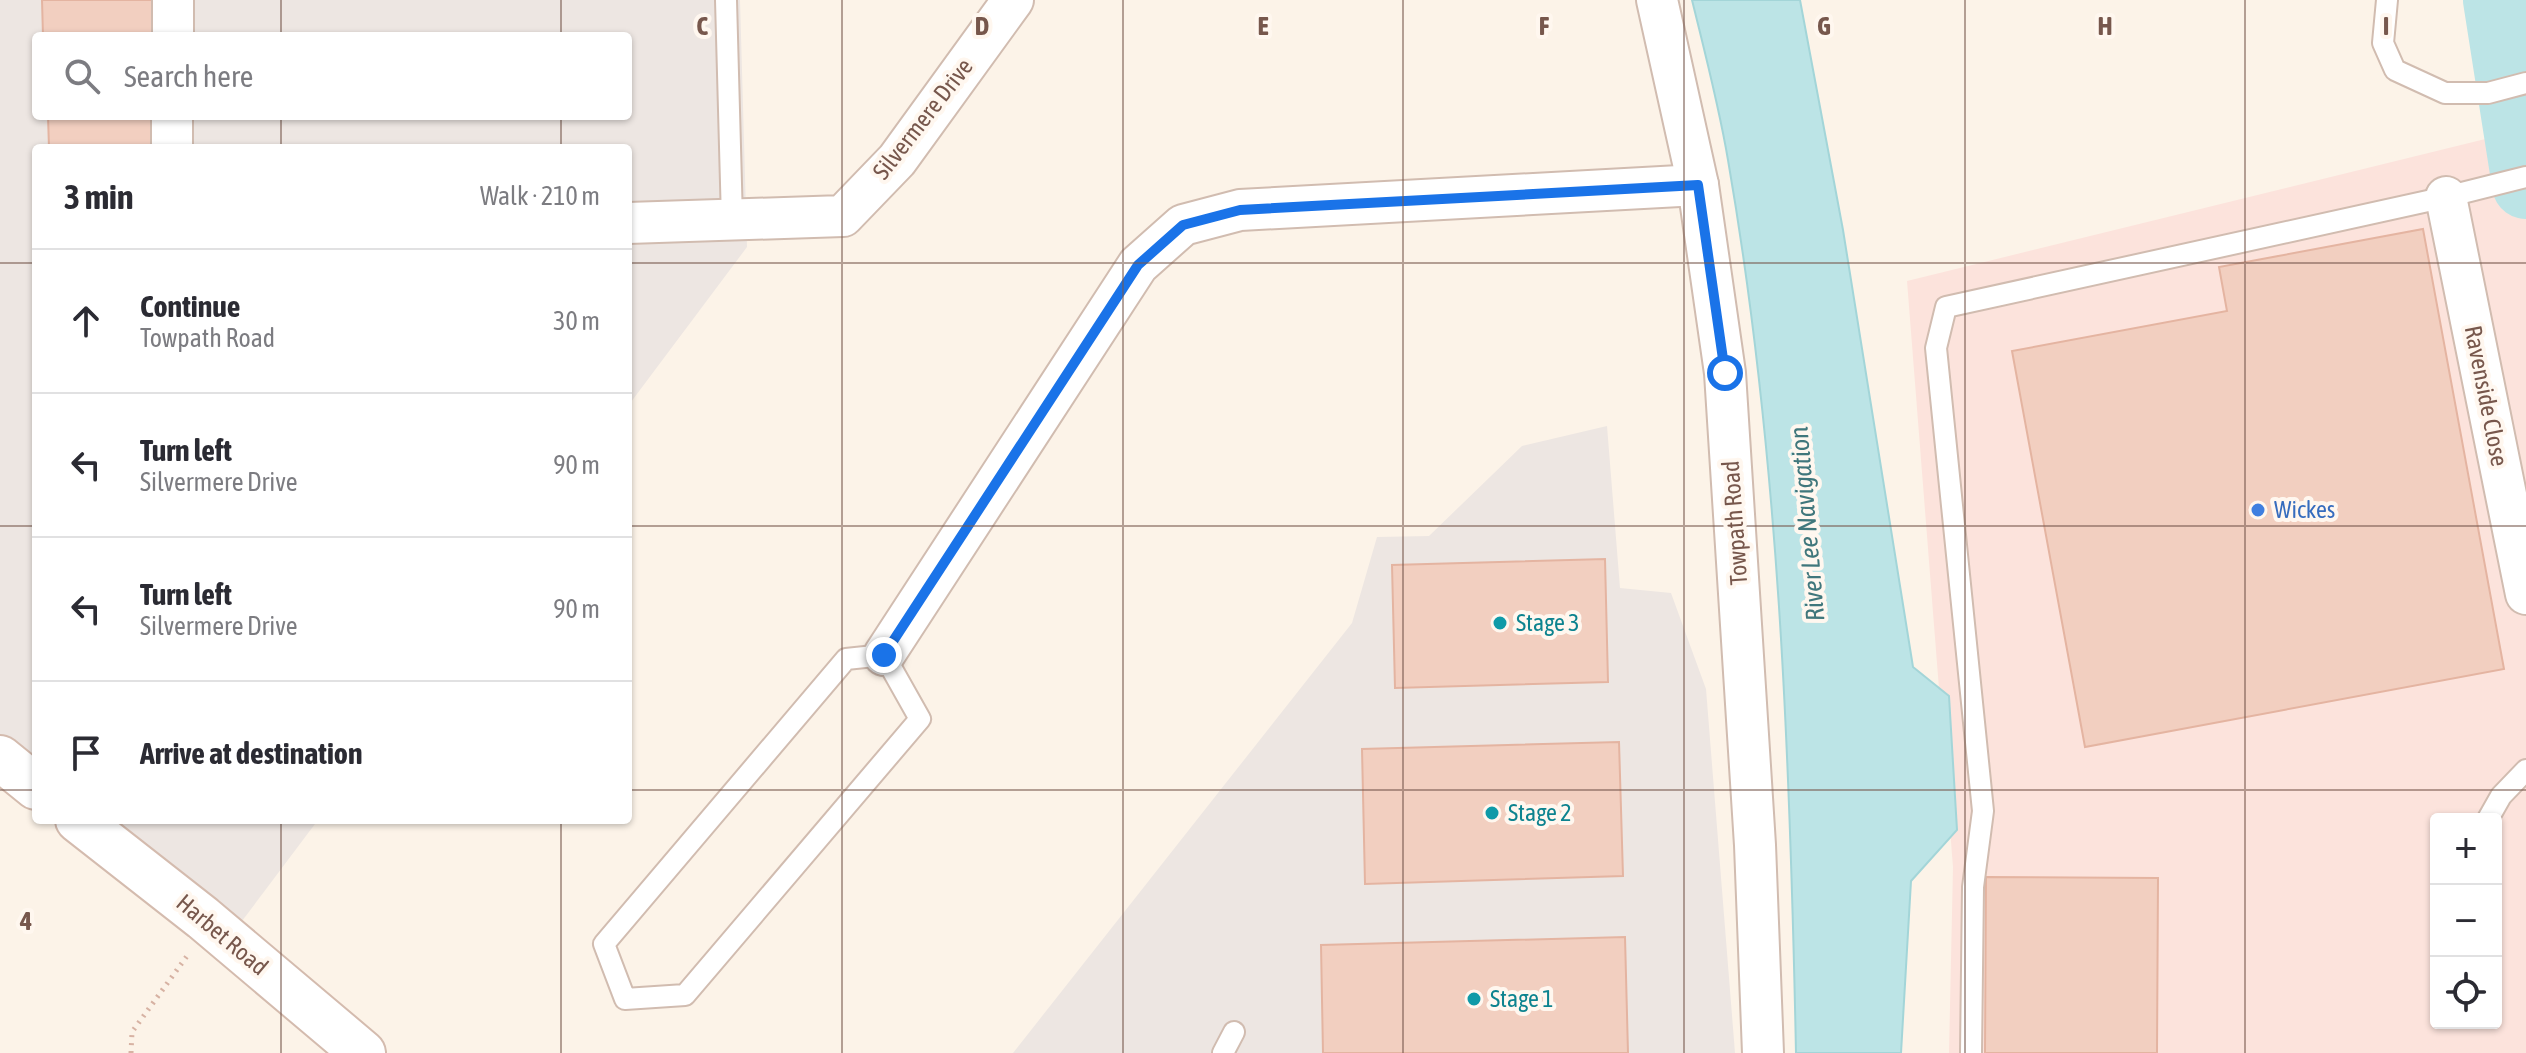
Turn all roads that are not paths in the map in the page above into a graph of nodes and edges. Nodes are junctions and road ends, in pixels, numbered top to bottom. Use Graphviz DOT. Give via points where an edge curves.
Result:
graph roads {
  1 [pos="173,0"];
  2 [pos="726,0"];
  3 [pos="1013,0"];
  4 [pos="1657,0"];
  5 [pos="2387,0"];
  6 [pos="173,32"];
  7 [pos="2526,83"];
  8 [pos="172,120"];
  9 [pos="172,144"];
  10 [pos="2526,177"];
  11 [pos="1698,185"];
  12 [pos="2446,197"];
  13 [pos="732,220"];
  14 [pos="632,223"];
  15 [pos="2526,594"];
  16 [pos="884,655"];
  17 [pos="0,758"];
  18 [pos="2526,770"];
  19 [pos="32,784"];
  20 [pos="2491,813"];
  21 [pos="83,824"];
  22 [pos="1234,1032"];
  23 [pos="363,1053"];
  24 [pos="1223,1053"];
  25 [pos="1763,1053"];
  26 [pos="1971,1053"];
  1 -- 6 [label="street"];
  2 -- 13 [label="lane"];
  3 -- 13 [label="street, Silvermere Drive" via="897,160 843,216"];
  4 -- 11 [label="street, Towpath Road"];
  5 -- 7 [label="lane" via="2383,43 2395,70 2445,93 2488,93"];
  8 -- 9 [label="street"];
  10 -- 12 [label="lane"];
  11 -- 16 [label="street" via="1240,210 1183,225 1138,265"];
  11 -- 25 [label="street, Towpath Road" via="1726,385"];
  12 -- 15 [label="street, Ravenside Close"];
  12 -- 26 [label="lane" via="1946,307 1936,348 1983,811 1973,887"];
  13 -- 14 [label="street, Silvermere Drive"];
  16 -- 16 [label="lane" via="920,719 685,995 625,999 604,944 846,659"];
  17 -- 19 [label="street"];
  18 -- 20 [label="lane"];
  21 -- 23 [label="street, Harbet Road"];
  22 -- 24 [label="lane"];
}
